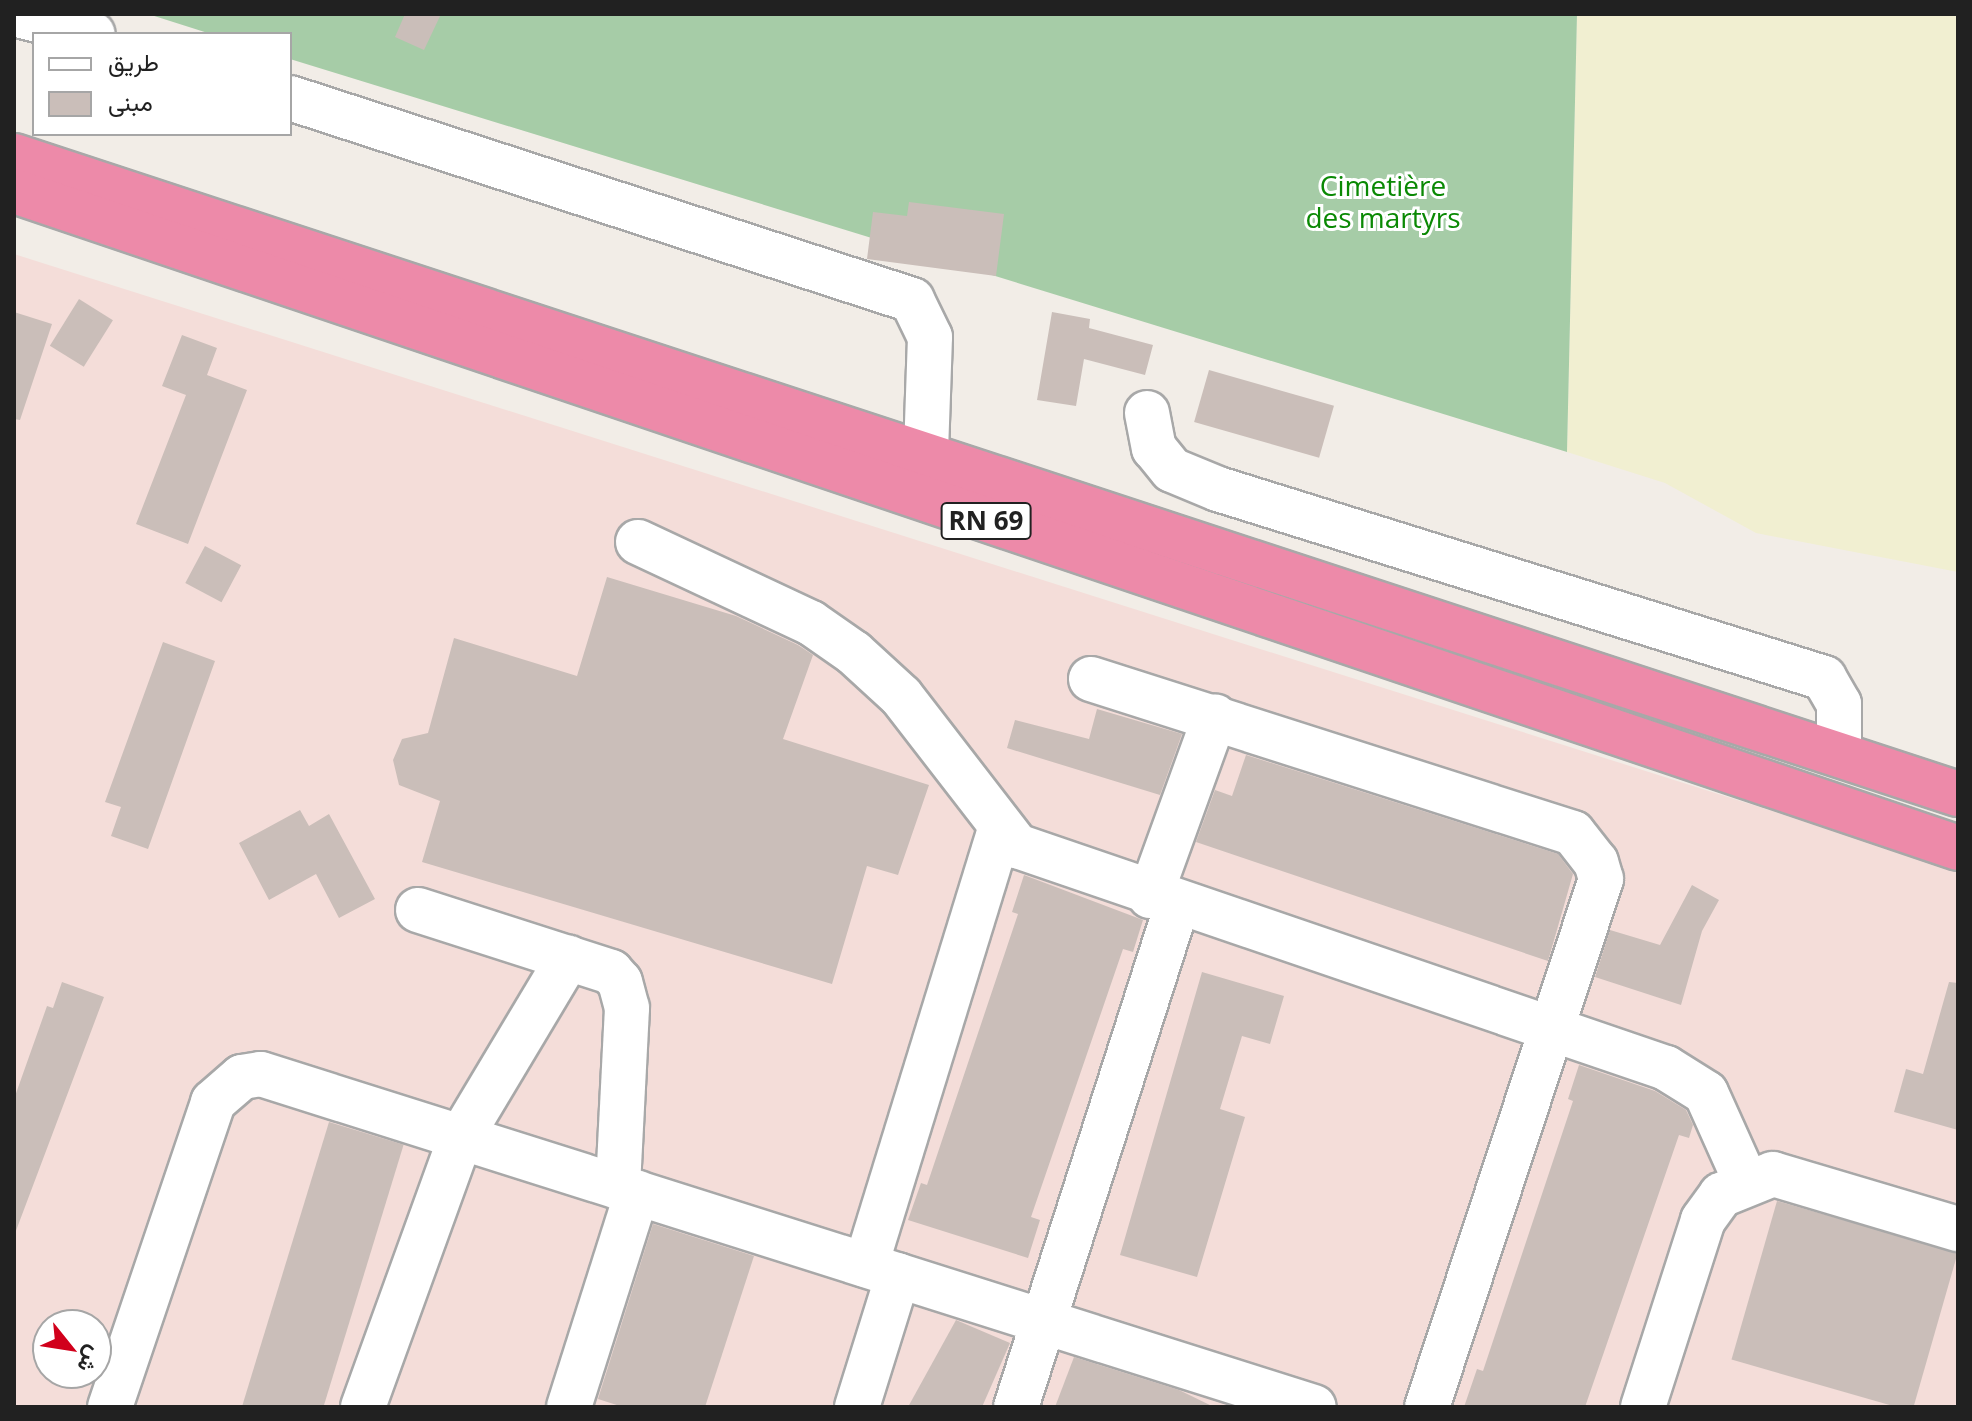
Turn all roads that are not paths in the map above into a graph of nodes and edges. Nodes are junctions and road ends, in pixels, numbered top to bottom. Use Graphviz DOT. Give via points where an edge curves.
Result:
graph roads {
  1 [pos="14,14"];
  2 [pos="85,32"];
  3 [pos="292,99"];
  4 [pos="14,156"];
  5 [pos="14,191"];
  6 [pos="1147,413"];
  7 [pos="926,451"];
  8 [pos="638,542"];
  9 [pos="1091,679"];
  10 [pos="1215,716"];
  11 [pos="1839,754"];
  12 [pos="1958,794"];
  13 [pos="1000,830"];
  14 [pos="1958,848"];
  15 [pos="1164,900"];
  16 [pos="418,910"];
  17 [pos="568,958"];
  18 [pos="1551,1029"];
  19 [pos="461,1137"];
  20 [pos="1746,1182"];
  21 [pos="628,1190"];
  22 [pos="1958,1229"];
  23 [pos="882,1270"];
  24 [pos="1044,1321"];
  25 [pos="110,1407"];
  26 [pos="363,1407"];
  27 [pos="569,1407"];
  28 [pos="857,1407"];
  29 [pos="1016,1407"];
  30 [pos="1314,1407"];
  31 [pos="1427,1407"];
  32 [pos="1643,1407"];
  1 -- 2 [label="lane"];
  3 -- 7 [label="lane" via="912,300 930,337"];
  4 -- 7 [label="highway, RN 69"];
  5 -- 14 [label="highway, RN 69"];
  6 -- 11 [label="lane" via="1154,448 1172,470 1218,489 1824,678 1839,704"];
  7 -- 11 [label="highway, RN 69"];
  8 -- 13 [label="lane" via="811,623 854,653 901,696"];
  9 -- 10 [label="lane"];
  10 -- 15 [label="lane"];
  10 -- 18 [label="lane" via="1573,833 1588,845 1601,879"];
  11 -- 12 [label="highway, RN 69"];
  13 -- 15 [label="lane" via="1040,858"];
  13 -- 23 [label="lane"];
  15 -- 18 [label="lane"];
  15 -- 24 [label="lane"];
  16 -- 17 [label="lane"];
  17 -- 19 [label="lane"];
  17 -- 21 [label="lane" via="611,972 625,994"];
  18 -- 20 [label="lane" via="1687,1078 1721,1115"];
  18 -- 31 [label="lane"];
  19 -- 21 [label="lane"];
  19 -- 25 [label="lane" via="261,1074 226,1087 213,1102"];
  19 -- 26 [label="lane"];
  20 -- 22 [label="lane" via="1773,1174"];
  20 -- 32 [label="lane" via="1721,1195 1703,1220"];
  21 -- 23 [label="lane"];
  21 -- 27 [label="lane"];
  23 -- 24 [label="lane"];
  23 -- 28 [label="lane"];
  24 -- 29 [label="lane"];
  24 -- 30 [label="lane"];
}
